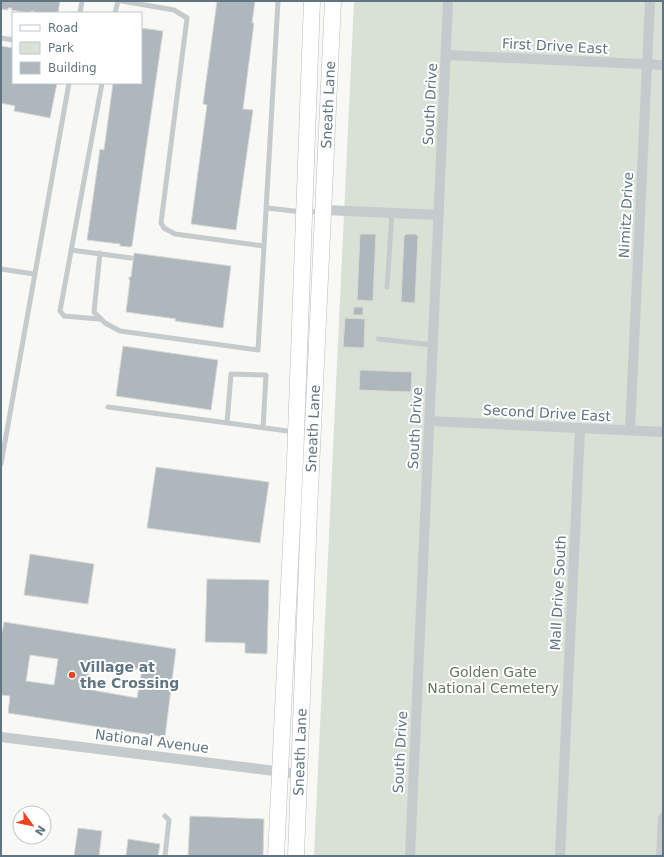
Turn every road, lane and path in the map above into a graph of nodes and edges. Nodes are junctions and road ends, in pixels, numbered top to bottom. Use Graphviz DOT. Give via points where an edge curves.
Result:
graph roads {
  1 [pos="82,1"];
  2 [pos="118,1"];
  3 [pos="122,1"];
  4 [pos="278,1"];
  5 [pos="312,1"];
  6 [pos="333,1"];
  7 [pos="448,1"];
  8 [pos="650,1"];
  9 [pos="80,12"];
  10 [pos="116,12"];
  11 [pos="1,38"];
  12 [pos="12,40"];
  13 [pos="446,55"];
  14 [pos="647,64"];
  15 [pos="663,65"];
  16 [pos="69,84"];
  17 [pos="102,84"];
  18 [pos="267,208"];
  19 [pos="324,210"];
  20 [pos="303,212"];
  21 [pos="392,213"];
  22 [pos="439,215"];
  23 [pos="264,246"];
  24 [pos="71,250"];
  25 [pos="100,253"];
  26 [pos="131,258"];
  27 [pos="1,269"];
  28 [pos="34,274"];
  29 [pos="387,286"];
  30 [pos="99,319"];
  31 [pos="378,339"];
  32 [pos="433,345"];
  33 [pos="108,407"];
  34 [pos="429,421"];
  35 [pos="227,423"];
  36 [pos="263,428"];
  37 [pos="580,428"];
  38 [pos="630,430"];
  39 [pos="296,432"];
  40 [pos="663,432"];
  41 [pos="1,464"];
  42 [pos="1,737"];
  43 [pos="279,771"];
  44 [pos="298,774"];
  45 [pos="165,816"];
  46 [pos="663,818"];
  47 [pos="165,856"];
  48 [pos="276,856"];
  49 [pos="296,856"];
  50 [pos="410,856"];
  51 [pos="560,856"];
  52 [pos="661,856"];
  1 -- 9 [label="lane"];
  2 -- 10 [label="lane"];
  3 -- 23 [label="lane" via="174,10 187,18 161,223 164,228 175,234"];
  4 -- 18 [label="lane"];
  5 -- 20 [label="main road, Sneath Lane"];
  6 -- 19 [label="main road, Sneath Lane"];
  7 -- 13 [label="street, South Drive"];
  8 -- 14 [label="street, Nimitz Drive"];
  11 -- 12 [label="lane"];
  13 -- 14 [label="street, First Drive East"];
  13 -- 22 [label="street, South Drive"];
  14 -- 15 [label="street, First Drive East"];
  14 -- 38 [label="street, Nimitz Drive"];
  16 -- 28 [label="lane"];
  17 -- 24 [label="lane"];
  18 -- 20 [label="lane"];
  18 -- 23 [label="lane"];
  19 -- 20 [label="lane"];
  19 -- 21 [label="street"];
  19 -- 44 [label="main road, Sneath Lane"];
  20 -- 39 [label="main road, Sneath Lane"];
  21 -- 22 [label="street"];
  21 -- 29 [label="lane"];
  22 -- 32 [label="street, South Drive"];
  23 -- 30 [label="lane" via="258,350 120,331"];
  24 -- 25 [label="lane"];
  24 -- 30 [label="lane" via="60,311 64,316"];
  25 -- 26 [label="lane"];
  25 -- 30 [label="lane" via="94,312"];
  27 -- 28 [label="lane"];
  28 -- 41 [label="lane"];
  31 -- 32 [label="lane"];
  32 -- 34 [label="street, South Drive"];
  33 -- 35 [label="lane"];
  34 -- 37 [label="street, Second Drive East"];
  34 -- 50 [label="street, South Drive"];
  35 -- 36 [label="lane"];
  35 -- 36 [label="lane" via="231,374 266,375"];
  36 -- 39 [label="lane"];
  37 -- 38 [label="street, Second Drive East"];
  37 -- 51 [label="street, Mall Drive South"];
  38 -- 40 [label="street, Second Drive East"];
  39 -- 43 [label="main road, Sneath Lane"];
  42 -- 43 [label="street, National Avenue"];
  43 -- 44 [label="street, National Avenue"];
  43 -- 48 [label="main road, Sneath Lane"];
  44 -- 49 [label="main road, Sneath Lane"];
  45 -- 47 [label="lane" via="170,820"];
  46 -- 52 [label="street"];
}
